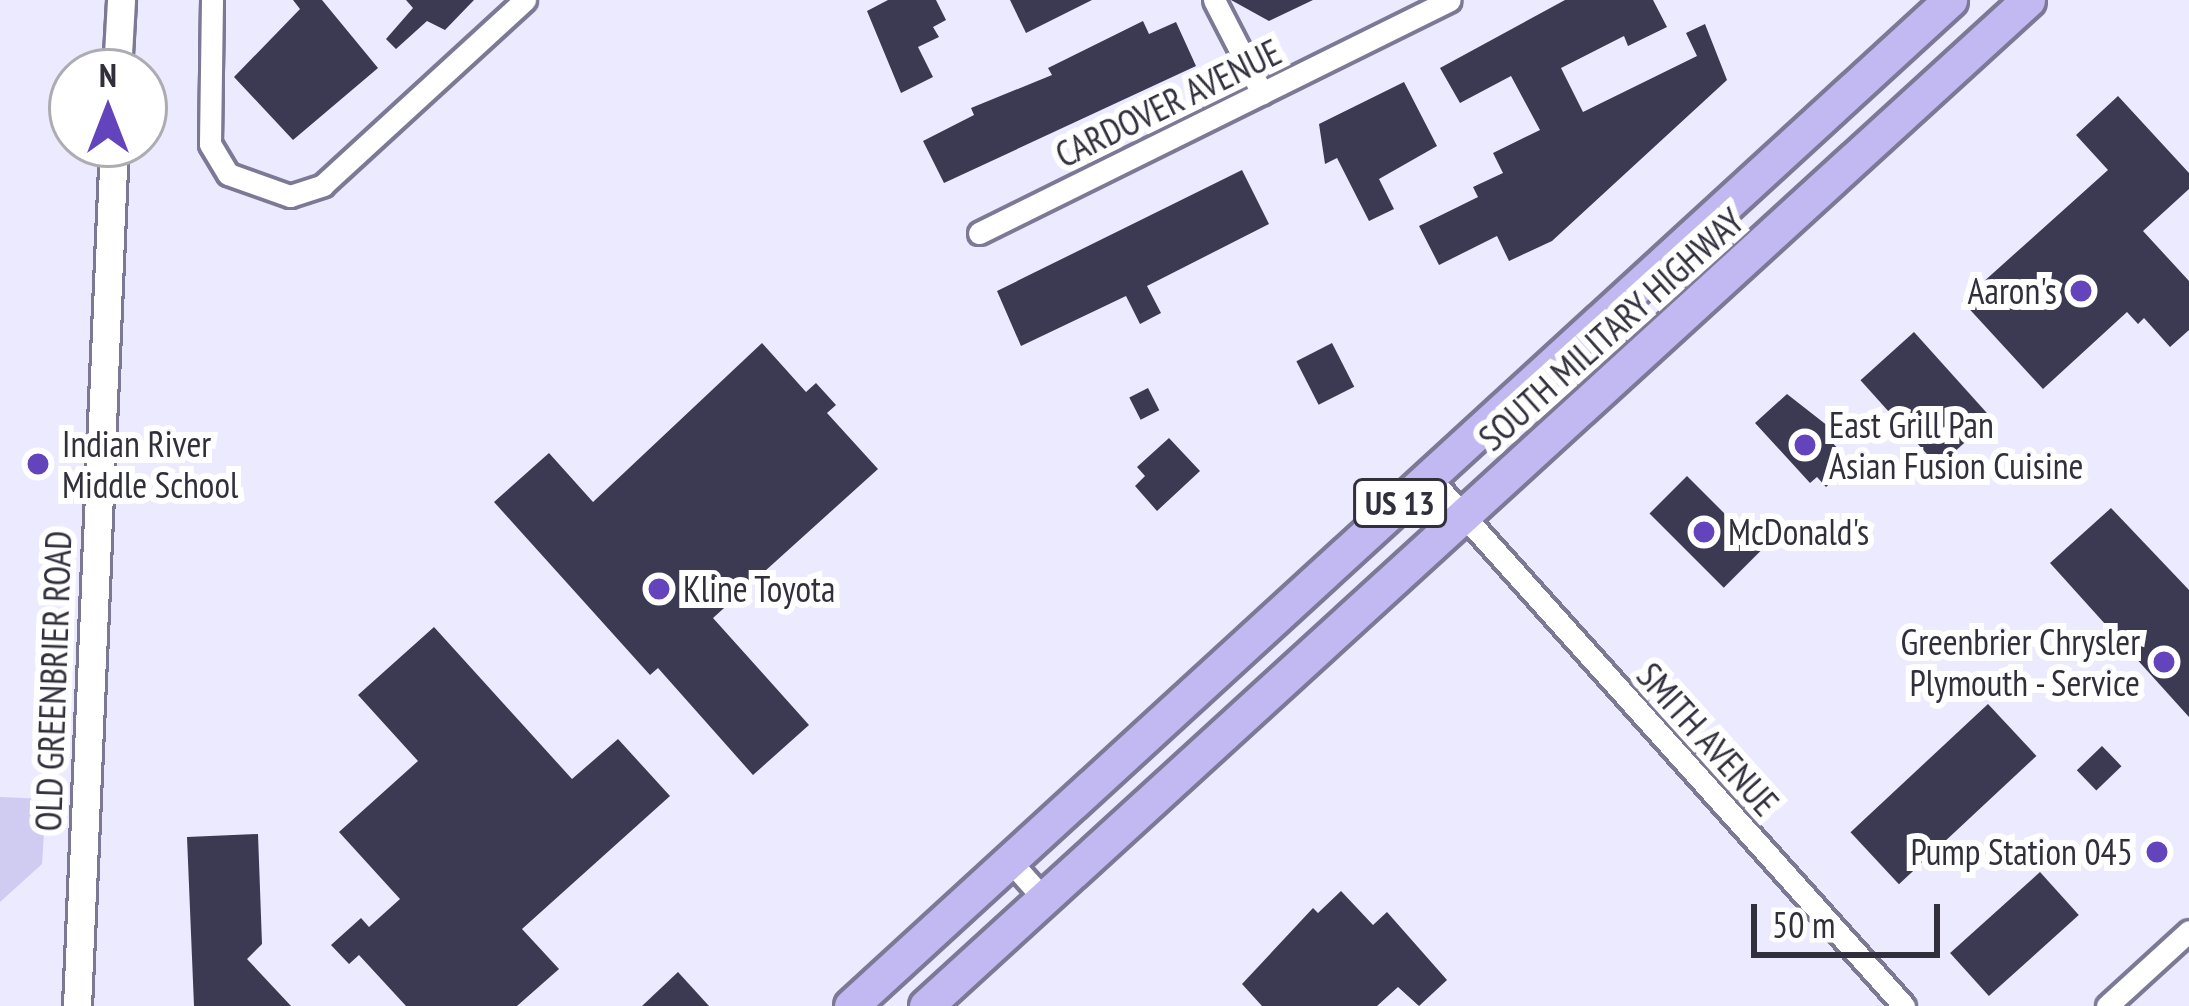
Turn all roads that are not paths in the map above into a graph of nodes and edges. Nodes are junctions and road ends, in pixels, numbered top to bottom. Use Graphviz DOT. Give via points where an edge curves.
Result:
graph roads {
  1 [pos="121,0"];
  2 [pos="212,0"];
  3 [pos="526,0"];
  4 [pos="1214,0"];
  5 [pos="1450,0"];
  6 [pos="1951,0"];
  7 [pos="2028,0"];
  8 [pos="118,48"];
  9 [pos="1262,93"];
  10 [pos="113,168"];
  11 [pos="980,233"];
  12 [pos="1429,477"];
  13 [pos="1462,517"];
  14 [pos="1010,861"];
  15 [pos="1044,899"];
  16 [pos="2189,931"];
  17 [pos="76,1006"];
  18 [pos="851,1006"];
  19 [pos="926,1006"];
  20 [pos="1904,1006"];
  21 [pos="2107,1006"];
  1 -- 8 [label="street"];
  2 -- 3 [label="street" via="210,144 228,174 290,196 323,185"];
  4 -- 9 [label="street"];
  5 -- 9 [label="street, CARDOVER AVENUE"];
  6 -- 12 [label="main road, SOUTH MILITARY HIGHWAY / US 13"];
  7 -- 13 [label="main road, SOUTH MILITARY HIGHWAY / US 13"];
  9 -- 11 [label="street, CARDOVER AVENUE"];
  10 -- 17 [label="street, OLD GREENBRIER ROAD"];
  12 -- 13 [label="street, SMITH AVENUE"];
  12 -- 14 [label="main road, SOUTH MILITARY HIGHWAY / US 13"];
  13 -- 15 [label="main road, SOUTH MILITARY HIGHWAY / US 13"];
  13 -- 20 [label="street, SMITH AVENUE"];
  14 -- 15 [label="street"];
  14 -- 18 [label="main road, SOUTH MILITARY HIGHWAY / US 13"];
  15 -- 19 [label="main road, SOUTH MILITARY HIGHWAY / US 13"];
  16 -- 21 [label="street"];
}
